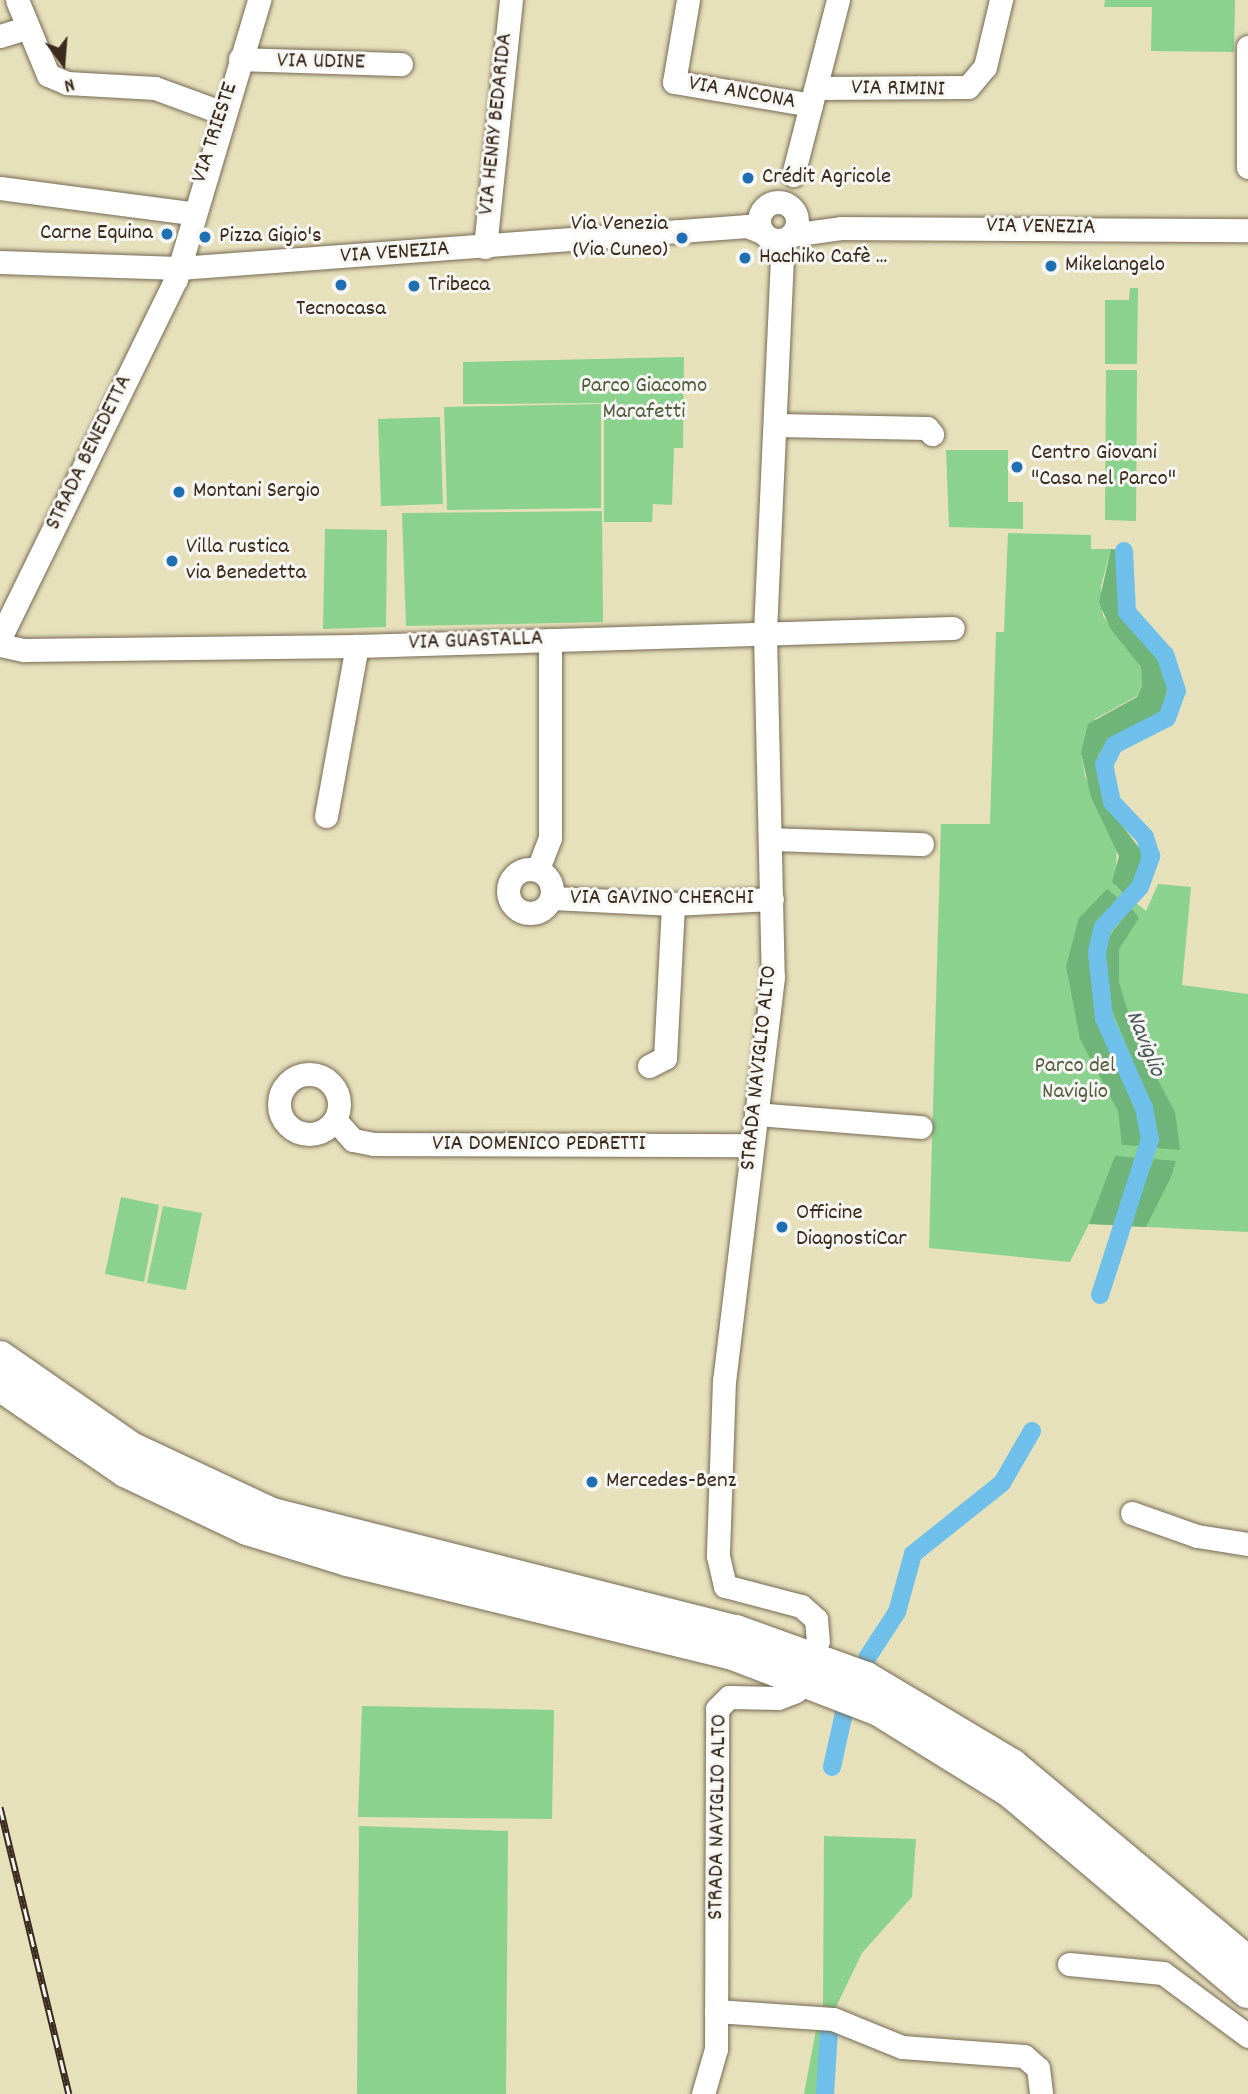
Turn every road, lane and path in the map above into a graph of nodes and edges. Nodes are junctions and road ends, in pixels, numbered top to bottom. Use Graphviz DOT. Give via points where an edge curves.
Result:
graph roads {
  1 [pos="17,0"];
  2 [pos="259,0"];
  3 [pos="511,0"];
  4 [pos="688,0"];
  5 [pos="838,0"];
  6 [pos="1001,0"];
  7 [pos="27,28"];
  8 [pos="0,36"];
  9 [pos="1248,47"];
  10 [pos="240,60"];
  11 [pos="401,64"];
  12 [pos="813,97"];
  13 [pos="223,113"];
  14 [pos="1248,167"];
  15 [pos="0,188"];
  16 [pos="191,213"];
  17 [pos="775,226"];
  18 [pos="1248,230"];
  19 [pos="485,247"];
  20 [pos="0,262"];
  21 [pos="179,268"];
  22 [pos="776,425"];
  23 [pos="932,434"];
  24 [pos="953,628"];
  25 [pos="765,634"];
  26 [pos="0,638"];
  27 [pos="550,640"];
  28 [pos="0,645"];
  29 [pos="357,646"];
  30 [pos="326,816"];
  31 [pos="770,839"];
  32 [pos="922,844"];
  33 [pos="538,870"];
  34 [pos="552,898"];
  35 [pos="772,900"];
  36 [pos="673,904"];
  37 [pos="649,1066"];
  38 [pos="756,1114"];
  39 [pos="335,1120"];
  40 [pos="919,1127"];
  41 [pos="752,1145"];
  42 [pos="0,1357"];
  43 [pos="0,1385"];
  44 [pos="105,1445"];
  45 [pos="1132,1513"];
  46 [pos="1248,1544"];
  47 [pos="818,1641"];
  48 [pos="796,1690"];
  49 [pos="1184,1908"];
  50 [pos="1248,1954"];
  51 [pos="1248,1962"];
  52 [pos="1069,1964"];
  53 [pos="1248,1992"];
  54 [pos="716,2011"];
  55 [pos="1248,2036"];
  56 [pos="702,2094"];
  57 [pos="1041,2094"];
  1 -- 7 [label="street"];
  2 -- 10 [label="street, VIA TRIESTE"];
  3 -- 19 [label="street, VIA HENRY BEDARIDA"];
  4 -- 12 [label="street, VIA ANCONA" via="674,82"];
  5 -- 12 [label="street, STRADA NAVIGLIO ALTO"];
  6 -- 12 [label="street, VIA RIMINI" via="985,66 968,87"];
  7 -- 8 [label="street"];
  7 -- 13 [label="street" via="48,75 67,83 155,88"];
  9 -- 14 [label="street"];
  10 -- 11 [label="street, VIA UDINE"];
  10 -- 13 [label="street, VIA TRIESTE"];
  12 -- 17 [label="street, STRADA NAVIGLIO ALTO"];
  13 -- 16 [label="street, VIA TRIESTE"];
  15 -- 16 [label="street"];
  16 -- 21 [label="street, VIA TRIESTE"];
  17 -- 18 [label="street, VIA VENEZIA"];
  17 -- 19 [label="street, VIA VENEZIA"];
  17 -- 22 [label="street, STRADA NAVIGLIO ALTO"];
  19 -- 21 [label="street, VIA VENEZIA"];
  20 -- 21 [label="street, VIA VENEZIA"];
  21 -- 26 [label="street, STRADA BENEDETTA"];
  22 -- 23 [label="street" via="927,428"];
  22 -- 25 [label="street, STRADA NAVIGLIO ALTO"];
  24 -- 25 [label="street, VIA GUASTALLA"];
  25 -- 27 [label="street, VIA GUASTALLA"];
  25 -- 31 [label="street, STRADA NAVIGLIO ALTO"];
  27 -- 29 [label="street, VIA GUASTALLA"];
  27 -- 33 [label="street" via="550,838"];
  28 -- 29 [label="street, VIA GUASTALLA" via="24,650"];
  29 -- 30 [label="street"];
  31 -- 32 [label="street"];
  31 -- 35 [label="street, STRADA NAVIGLIO ALTO"];
  33 -- 34 [label="street" via="551,882"];
  33 -- 34 [label="street" via="512,878 510,900 531,913"];
  34 -- 36 [label="street, VIA GAVINO CHERCHI"];
  35 -- 36 [label="street, VIA GAVINO CHERCHI"];
  35 -- 38 [label="street, STRADA NAVIGLIO ALTO" via="773,977"];
  36 -- 37 [label="street" via="665,1058"];
  38 -- 40 [label="street"];
  38 -- 41 [label="street, STRADA NAVIGLIO ALTO"];
  39 -- 41 [label="street, VIA DOMENICO PEDRETTI" via="353,1140 374,1144"];
  41 -- 47 [label="street, STRADA NAVIGLIO ALTO" via="724,1380 719,1572 732,1591 806,1609 816,1619"];
  42 -- 44 [label="highway"];
  43 -- 44 [label="highway"];
  44 -- 49 [label="highway" via="305,1525 736,1631 858,1674 999,1755"];
  44 -- 53 [label="highway" via="185,1502 288,1544 733,1654 863,1703 1004,1787"];
  45 -- 46 [label="street" via="1197,1536"];
  48 -- 54 [label="street, STRADA NAVIGLIO ALTO" via="778,1698 729,1697 717,1709"];
  49 -- 50 [label="highway"];
  49 -- 51 [label="highway"];
  52 -- 55 [label="street" via="1163,1973"];
  54 -- 56 [label="street, STRADA NAVIGLIO ALTO" via="716,2049"];
  54 -- 57 [label="street" via="833,2019 902,2047 1024,2056 1038,2068"];
}
